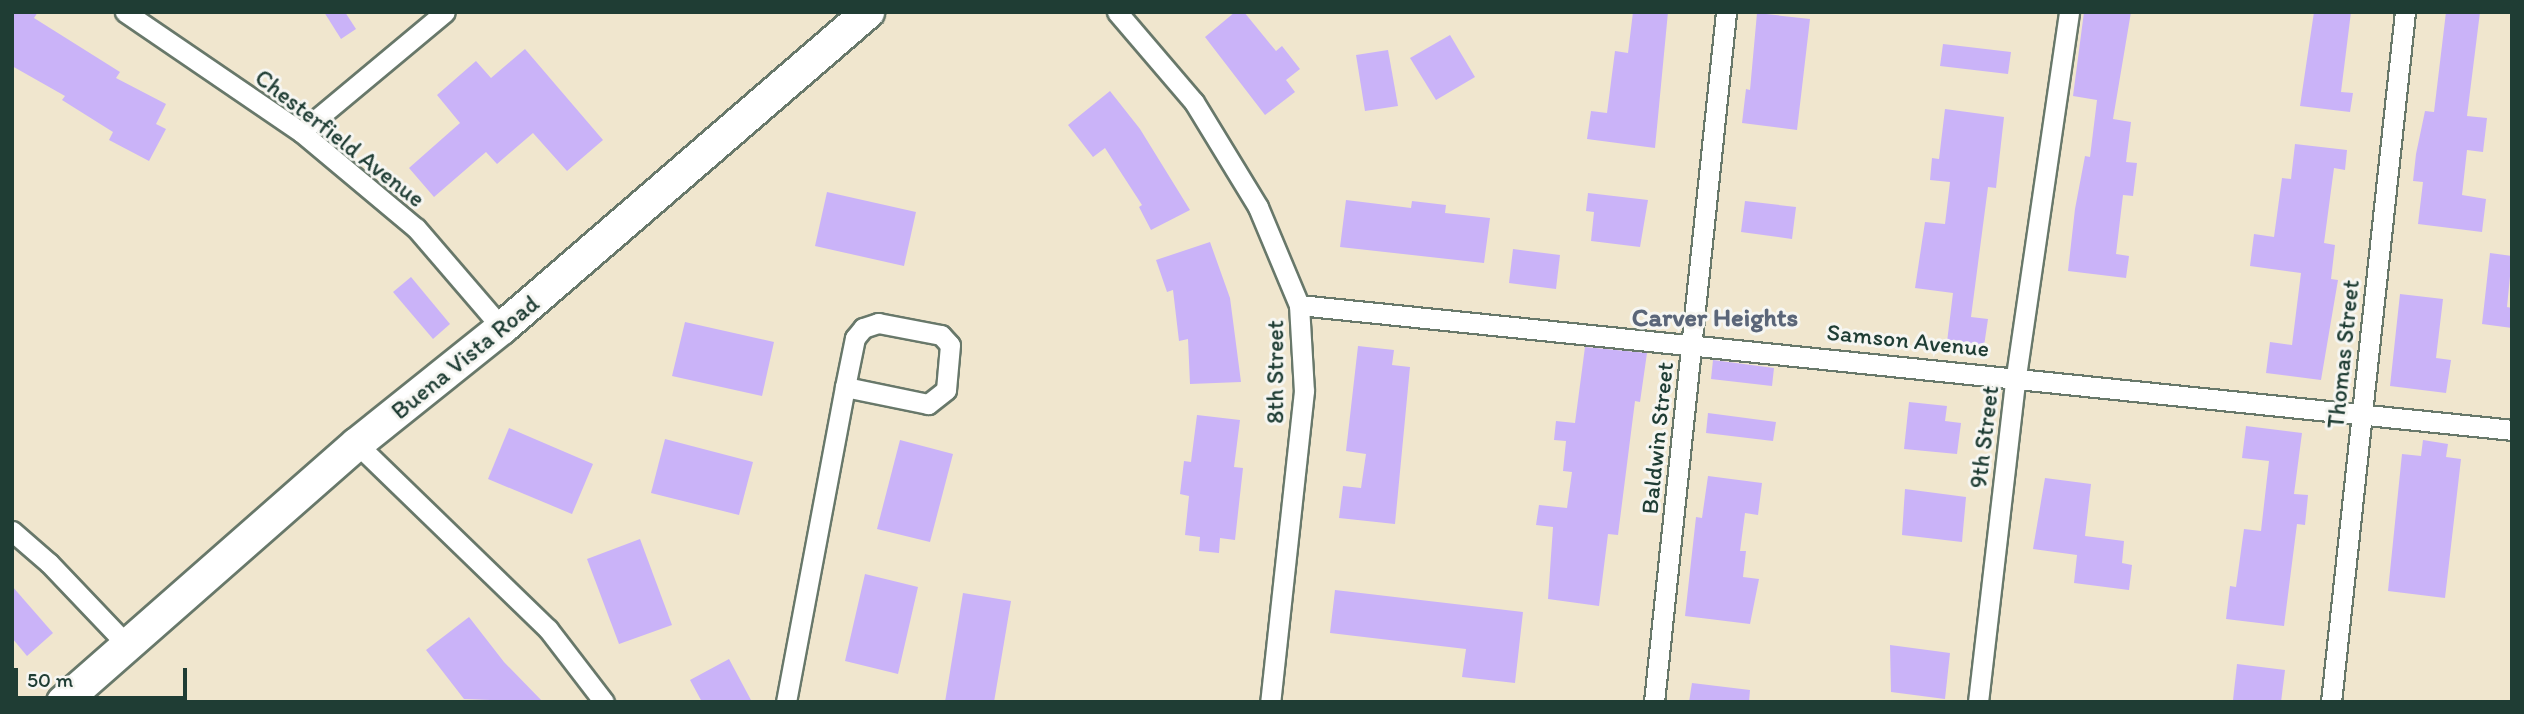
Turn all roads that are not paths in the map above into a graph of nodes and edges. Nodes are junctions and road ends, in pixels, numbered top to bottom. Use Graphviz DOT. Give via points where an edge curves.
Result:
graph roads {
  1 [pos="125,12"];
  2 [pos="445,12"];
  3 [pos="868,12"];
  4 [pos="1117,12"];
  5 [pos="1726,12"];
  6 [pos="2069,12"];
  7 [pos="2405,12"];
  8 [pos="301,132"];
  9 [pos="1299,305"];
  10 [pos="502,328"];
  11 [pos="1691,342"];
  12 [pos="2016,376"];
  13 [pos="845,387"];
  14 [pos="2361,412"];
  15 [pos="2512,430"];
  16 [pos="357,444"];
  17 [pos="12,530"];
  18 [pos="128,646"];
  19 [pos="63,702"];
  20 [pos="604,702"];
  21 [pos="786,702"];
  22 [pos="1270,702"];
  23 [pos="1654,702"];
  24 [pos="1978,702"];
  25 [pos="2330,702"];
  1 -- 8 [label="street, Chesterfield Avenue"];
  2 -- 8 [label="street"];
  3 -- 10 [label="main road, Buena Vista Road"];
  4 -- 9 [label="street, 8th Street" via="1194,102 1258,207"];
  5 -- 11 [label="street, Baldwin Street"];
  6 -- 12 [label="street, 9th Street"];
  7 -- 14 [label="street, Thomas Street"];
  8 -- 10 [label="street, Chesterfield Avenue" via="416,228"];
  9 -- 11 [label="street, Samson Avenue"];
  9 -- 22 [label="street, 8th Street" via="1304,391"];
  10 -- 16 [label="main road, Buena Vista Road"];
  11 -- 12 [label="street, Samson Avenue"];
  11 -- 23 [label="street, Baldwin Street"];
  12 -- 14 [label="street, Samson Avenue"];
  12 -- 24 [label="street, 9th Street"];
  13 -- 13 [label="street" via="855,338 863,328 878,323 941,335 950,345 946,390 928,404"];
  13 -- 21 [label="street"];
  14 -- 15 [label="street, Samson Avenue"];
  14 -- 25 [label="street, Thomas Street"];
  16 -- 18 [label="main road, Buena Vista Road"];
  16 -- 20 [label="street" via="548,629"];
  17 -- 18 [label="street"];
  18 -- 19 [label="main road, Buena Vista Road"];
}
